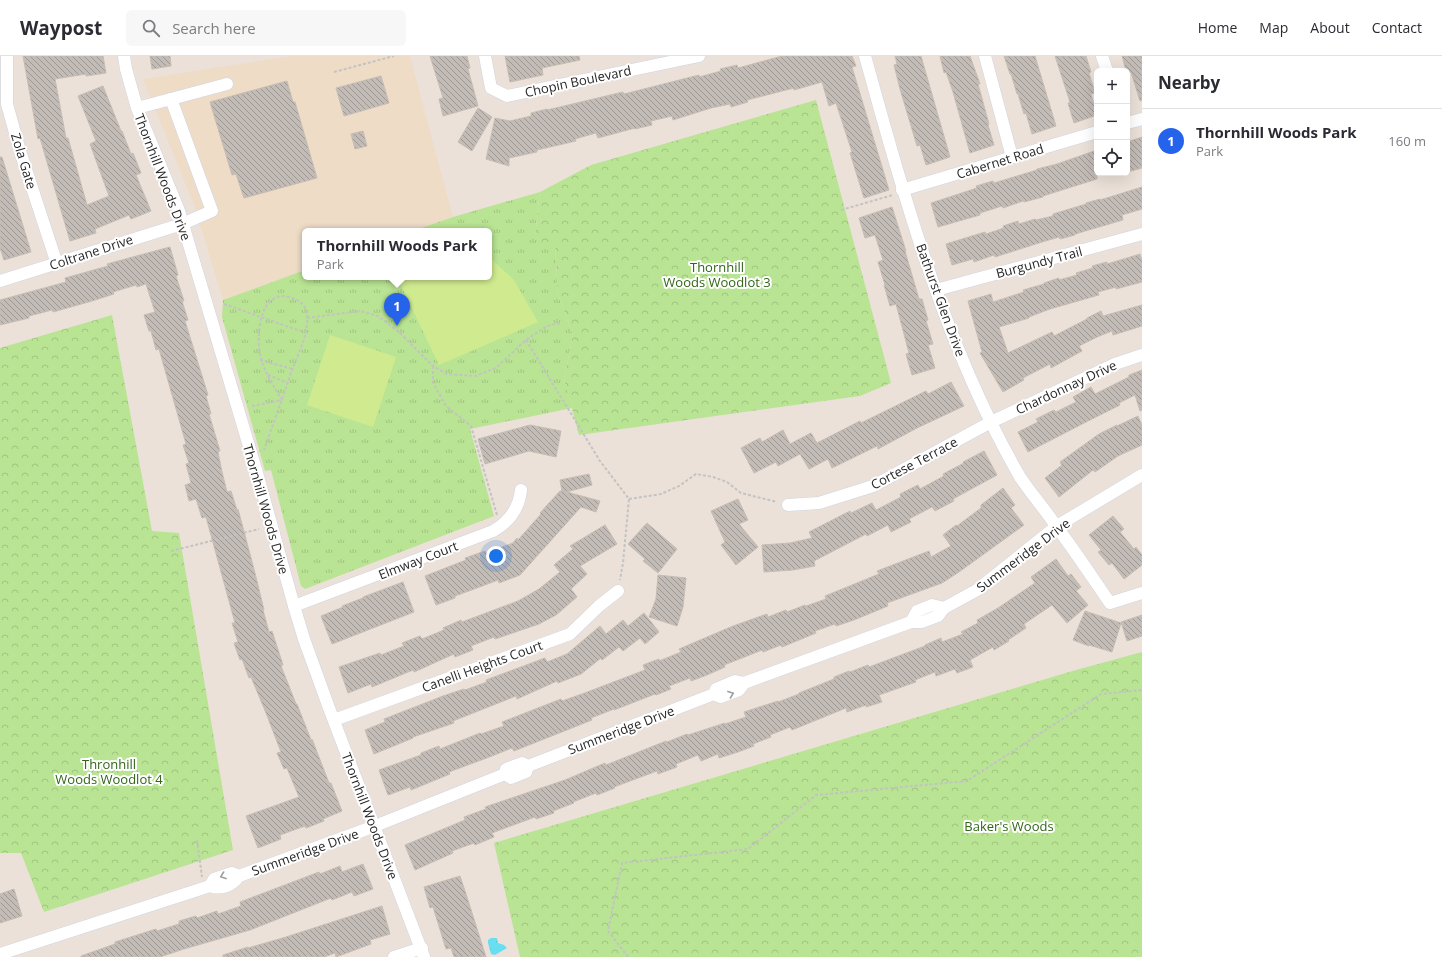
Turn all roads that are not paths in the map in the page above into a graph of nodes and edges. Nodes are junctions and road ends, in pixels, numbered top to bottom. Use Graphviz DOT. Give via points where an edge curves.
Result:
graph roads {
  1 [pos="7,56"];
  2 [pos="124,56"];
  3 [pos="485,56"];
  4 [pos="699,56"];
  5 [pos="865,56"];
  6 [pos="985,56"];
  7 [pos="1102,56"];
  8 [pos="1106,68"];
  9 [pos="227,84"];
  10 [pos="171,100"];
  11 [pos="137,108"];
  12 [pos="1142,119"];
  13 [pos="1130,122"];
  14 [pos="1094,133"];
  15 [pos="1012,157"];
  16 [pos="902,190"];
  17 [pos="182,224"];
  18 [pos="1142,234"];
  19 [pos="56,264"];
  20 [pos="0,281"];
  21 [pos="936,290"];
  22 [pos="1142,355"];
  23 [pos="991,422"];
  24 [pos="1142,475"];
  25 [pos="521,490"];
  26 [pos="788,505"];
  27 [pos="1057,526"];
  28 [pos="618,591"];
  29 [pos="1142,593"];
  30 [pos="294,606"];
  31 [pos="334,720"];
  32 [pos="375,826"];
  33 [pos="423,953"];
  34 [pos="0,954"];
  35 [pos="394,957"];
  1 -- 19 [label="street, Zola Gate" via="7,104"];
  2 -- 11 [label="street, Thornhill Woods Drive"];
  3 -- 4 [label="street, Chopin Boulevard" via="491,88 507,96"];
  5 -- 16 [label="street, Bathurst Glen Drive"];
  6 -- 15 [label="street"];
  7 -- 8 [label="street"];
  9 -- 10 [label="street"];
  10 -- 11 [label="street"];
  10 -- 17 [label="street, Coltrane Drive" via="212,211"];
  11 -- 17 [label="street, Thornhill Woods Drive"];
  12 -- 13 [label="street"];
  14 -- 15 [label="street, Cabernet Road"];
  15 -- 16 [label="street, Cabernet Road"];
  16 -- 21 [label="street, Bathurst Glen Drive"];
  17 -- 19 [label="street, Coltrane Drive"];
  17 -- 30 [label="street, Thornhill Woods Drive"];
  18 -- 21 [label="street, Burgundy Trail"];
  19 -- 20 [label="street, Coltrane Drive"];
  21 -- 23 [label="street, Bathurst Glen Drive" via="964,366"];
  22 -- 23 [label="street, Chardonnay Drive" via="1115,364"];
  23 -- 26 [label="street, Cortese Terrace" via="874,486 819,502"];
  23 -- 27 [label="street, Bathurst Glen Drive" via="1021,478"];
  24 -- 27 [label="street, Summeridge Drive"];
  25 -- 30 [label="street, Elmway Court" via="512,514 504,524 493,531"];
  27 -- 29 [label="street, Bathurst Glen Drive" via="1110,603"];
  27 -- 32 [label="street, Summeridge Drive" via="977,590 944,608 932,605 917,611 911,622 744,683 735,681 716,689 714,694 528,766 522,763 506,769 505,774"];
  28 -- 31 [label="street, Canelli Heights Court" via="570,634"];
  30 -- 31 [label="street, Thornhill Woods Drive"];
  31 -- 32 [label="street, Thornhill Woods Drive"];
  32 -- 33 [label="street, Thornhill Woods Drive"];
  32 -- 34 [label="street, Summeridge Drive" via="239,876 234,884 217,889 210,886"];
  33 -- 35 [label="street"];
}
